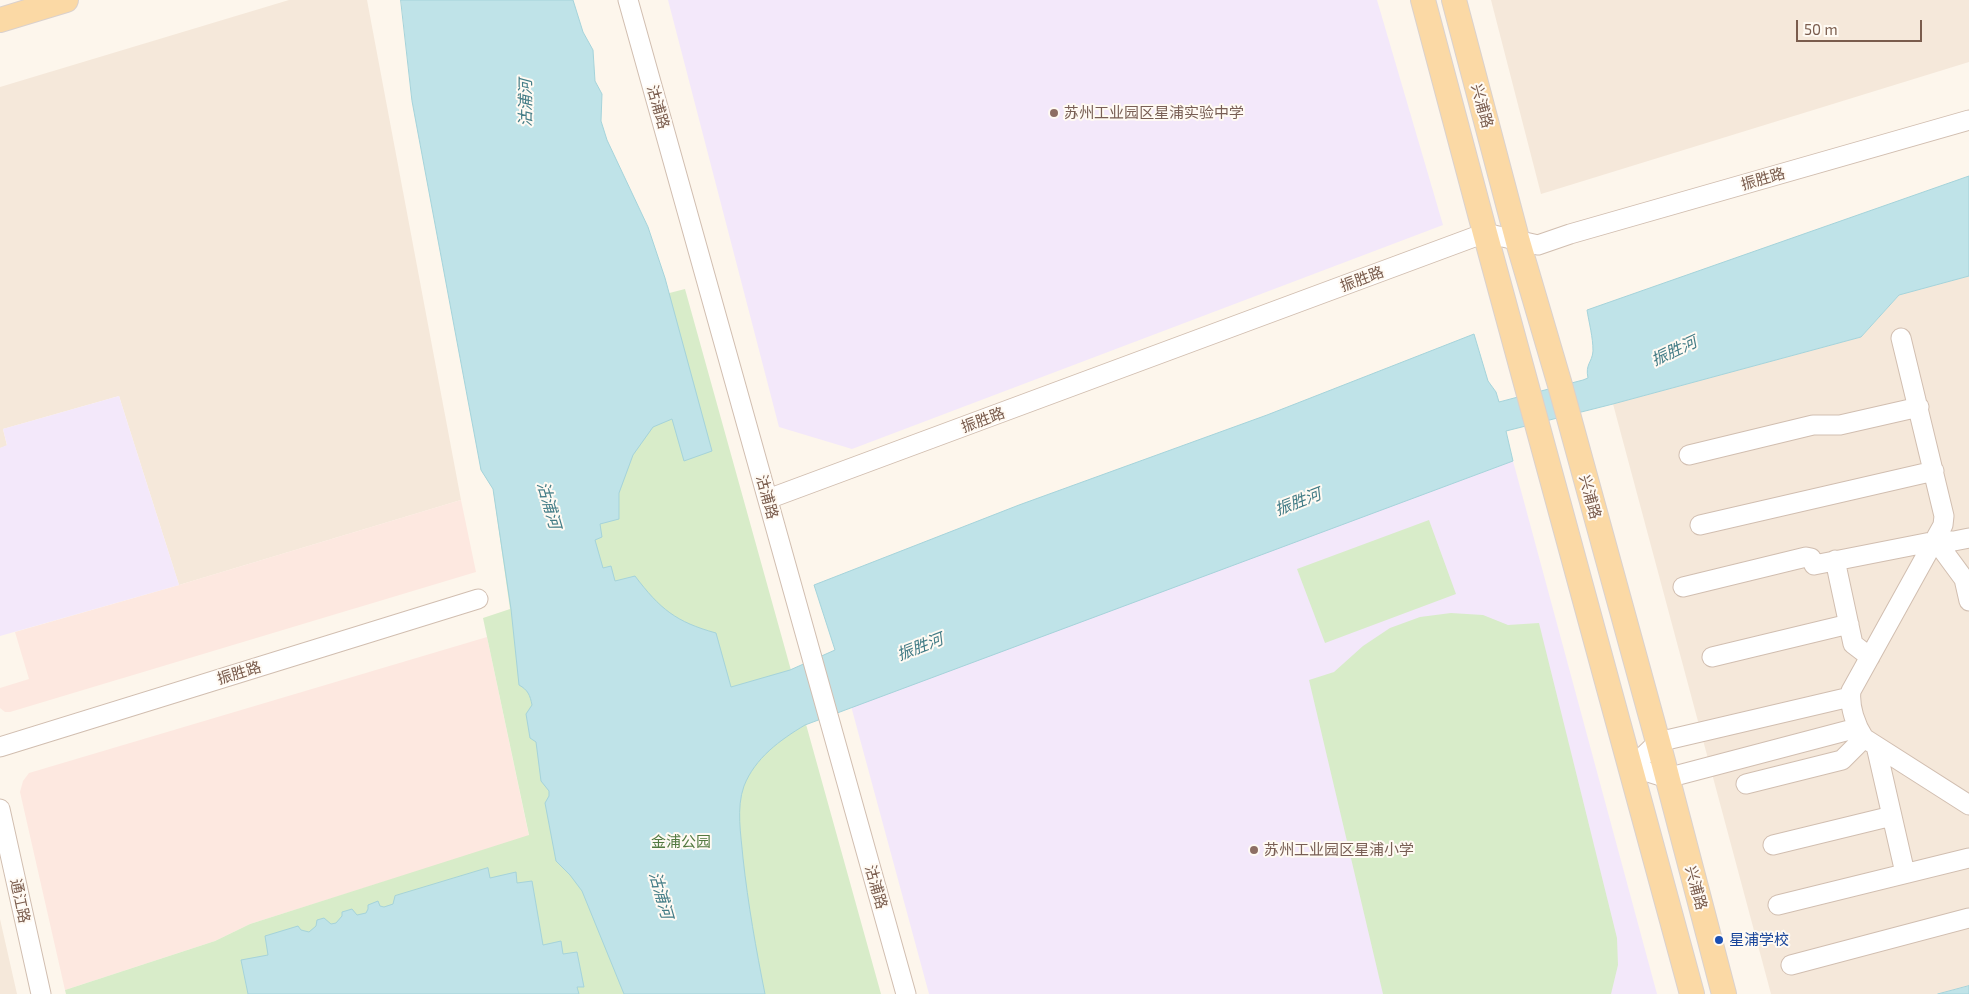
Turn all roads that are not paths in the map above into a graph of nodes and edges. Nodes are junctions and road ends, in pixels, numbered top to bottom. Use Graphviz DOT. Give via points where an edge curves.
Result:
graph roads {
  1 [pos="66,0"];
  2 [pos="628,0"];
  3 [pos="1423,0"];
  4 [pos="1454,0"];
  5 [pos="0,20"];
  6 [pos="1969,120"];
  7 [pos="1484,233"];
  8 [pos="1518,242"];
  9 [pos="1901,338"];
  10 [pos="1919,407"];
  11 [pos="1690,456"];
  12 [pos="1934,471"];
  13 [pos="768,499"];
  14 [pos="1700,526"];
  15 [pos="1969,538"];
  16 [pos="1936,541"];
  17 [pos="1835,560"];
  18 [pos="1966,579"];
  19 [pos="1682,587"];
  20 [pos="478,599"];
  21 [pos="1969,601"];
  22 [pos="1849,624"];
  23 [pos="1870,656"];
  24 [pos="1712,657"];
  25 [pos="1850,697"];
  26 [pos="1866,738"];
  27 [pos="1658,742"];
  28 [pos="0,747"];
  29 [pos="1632,768"];
  30 [pos="1667,778"];
  31 [pos="1746,784"];
  32 [pos="1969,805"];
  33 [pos="0,809"];
  34 [pos="1892,816"];
  35 [pos="1773,845"];
  36 [pos="1969,858"];
  37 [pos="1905,873"];
  38 [pos="1778,905"];
  39 [pos="1969,918"];
  40 [pos="1791,965"];
  41 [pos="41,994"];
  42 [pos="906,994"];
  43 [pos="1692,994"];
  44 [pos="1724,994"];
  1 -- 5 [label="main road"];
  2 -- 13 [label="street, 沽浦路"];
  3 -- 7 [label="main road, 兴浦路"];
  4 -- 8 [label="main road, 兴浦路"];
  6 -- 8 [label="street, 振胜路" via="1538,245"];
  7 -- 8 [label="street, 振胜路"];
  7 -- 13 [label="street, 振胜路"];
  7 -- 29 [label="main road, 兴浦路"];
  8 -- 27 [label="main road, 兴浦路"];
  9 -- 10 [label="street"];
  10 -- 11 [label="street" via="1840,425 1812,425"];
  10 -- 12 [label="street"];
  12 -- 14 [label="street"];
  12 -- 16 [label="street" via="1944,516"];
  13 -- 42 [label="street, 沽浦路"];
  15 -- 16 [label="street"];
  16 -- 17 [label="street"];
  16 -- 18 [label="street"];
  16 -- 23 [label="street"];
  17 -- 19 [label="street" via="1814,564 1811,558 1806,557"];
  17 -- 22 [label="street"];
  18 -- 21 [label="street"];
  20 -- 28 [label="street, 振胜路"];
  22 -- 23 [label="street" via="1853,644"];
  22 -- 24 [label="street"];
  23 -- 25 [label="street"];
  25 -- 26 [label="street"];
  25 -- 27 [label="street"];
  26 -- 30 [label="street"];
  26 -- 31 [label="street" via="1842,760"];
  26 -- 32 [label="street"];
  26 -- 34 [label="street"];
  27 -- 29 [label="street"];
  27 -- 30 [label="main road, 兴浦路"];
  29 -- 30 [label="street"];
  29 -- 43 [label="main road, 兴浦路"];
  30 -- 44 [label="main road, 兴浦路"];
  33 -- 41 [label="street, 通江路"];
  34 -- 35 [label="street"];
  34 -- 37 [label="street"];
  36 -- 37 [label="street"];
  37 -- 38 [label="street"];
  39 -- 40 [label="street"];
}
